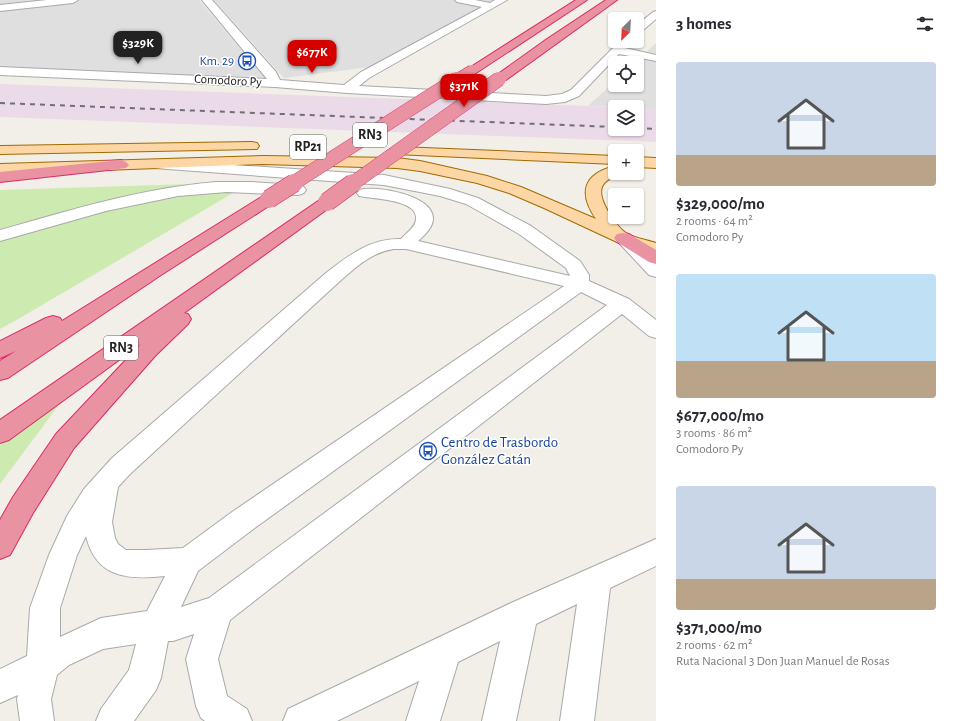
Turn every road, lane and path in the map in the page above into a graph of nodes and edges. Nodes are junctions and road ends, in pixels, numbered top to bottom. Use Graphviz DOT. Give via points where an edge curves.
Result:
graph roads {
  1 [pos="73,0"];
  2 [pos="460,0"];
  3 [pos="502,0"];
  4 [pos="582,0"];
  5 [pos="612,0"];
  6 [pos="208,1"];
  7 [pos="222,1"];
  8 [pos="491,6"];
  9 [pos="0,8"];
  10 [pos="656,14"];
  11 [pos="644,24"];
  12 [pos="616,50"];
  13 [pos="656,58"];
  14 [pos="0,71"];
  15 [pos="275,83"];
  16 [pos="347,89"];
  17 [pos="266,146"];
  18 [pos="322,147"];
  19 [pos="0,150"];
  20 [pos="608,160"];
  21 [pos="644,162"];
  22 [pos="656,163"];
  23 [pos="121,164"];
  24 [pos="141,164"];
  25 [pos="0,169"];
  26 [pos="644,169"];
  27 [pos="656,170"];
  28 [pos="608,173"];
  29 [pos="0,177"];
  30 [pos="0,236"];
  31 [pos="620,236"];
  32 [pos="406,244"];
  33 [pos="656,248"];
  34 [pos="656,258"];
  35 [pos="242,262"];
  36 [pos="154,271"];
  37 [pos="656,271"];
  38 [pos="580,284"];
  39 [pos="622,304"];
  40 [pos="656,331"];
  41 [pos="0,350"];
  42 [pos="0,372"];
  43 [pos="0,433"];
  44 [pos="108,479"];
  45 [pos="0,546"];
  46 [pos="656,552"];
  47 [pos="188,561"];
  48 [pos="596,579"];
  49 [pos="217,611"];
  50 [pos="522,614"];
  51 [pos="156,625"];
  52 [pos="445,651"];
  53 [pos="43,666"];
  54 [pos="0,686"];
  55 [pos="37,721"];
  56 [pos="113,721"];
  57 [pos="235,721"];
  58 [pos="300,721"];
  59 [pos="423,721"];
  60 [pos="498,721"];
  61 [pos="577,721"];
  1 -- 9 [label="street"];
  2 -- 8 [label="street"];
  3 -- 8 [label="street"];
  4 -- 36 [label="highway, RN3, bridge"];
  5 -- 35 [label="highway, RN3, bridge" via="551,40"];
  6 -- 7 [label="street"];
  6 -- 15 [label="street" via="272,75"];
  8 -- 16 [label="street" via="365,75"];
  10 -- 11 [label="street"];
  12 -- 13 [label="street"];
  12 -- 16 [label="street, Comodoro Py" via="575,93 565,98 546,100"];
  14 -- 15 [label="street, Comodoro Py"];
  15 -- 16 [label="street, Comodoro Py"];
  17 -- 19 [label="main road"];
  18 -- 20 [label="main road, RP21"];
  21 -- 22 [label="main road"];
  23 -- 24 [label="main road, RP21"];
  23 -- 25 [label="main road, RP21"];
  23 -- 29 [label="highway"];
  24 -- 31 [label="main road, RP21" via="263,160 396,163 420,166 481,179 515,190"];
  24 -- 38 [label="street" via="384,180 444,192 472,201 525,230 573,265 579,275"];
  26 -- 27 [label="main road"];
  28 -- 31 [label="main road" via="597,180 593,187 593,198 597,208"];
  30 -- 32 [label="street" via="141,198 205,188 233,187 368,193 405,200 417,204 425,219 420,229"];
  31 -- 33 [label="main road, RP21"];
  31 -- 34 [label="highway"];
  31 -- 37 [label="street"];
  32 -- 38 [label="street"];
  32 -- 44 [label="street" via="384,244 362,254 246,354"];
  35 -- 43 [label="highway, RN3"];
  35 -- 45 [label="highway" via="147,351 65,441 23,505"];
  36 -- 41 [label="highway"];
  36 -- 42 [label="highway, RN3"];
  38 -- 39 [label="street"];
  38 -- 47 [label="street"];
  39 -- 40 [label="street"];
  39 -- 49 [label="street"];
  44 -- 47 [label="street" via="98,528 102,545 114,560 131,564"];
  44 -- 53 [label="street" via="93,497 77,524 63,555 45,608"];
  46 -- 48 [label="street"];
  47 -- 51 [label="street"];
  48 -- 50 [label="street"];
  48 -- 61 [label="street"];
  49 -- 51 [label="street" via="173,625"];
  49 -- 57 [label="street" via="202,659 213,706"];
  50 -- 52 [label="street"];
  50 -- 60 [label="street"];
  51 -- 53 [label="street" via="100,634 58,654"];
  51 -- 56 [label="street" via="144,678"];
  52 -- 58 [label="street"];
  52 -- 59 [label="street"];
  53 -- 54 [label="street"];
  53 -- 55 [label="street" via="34,699"];
}
